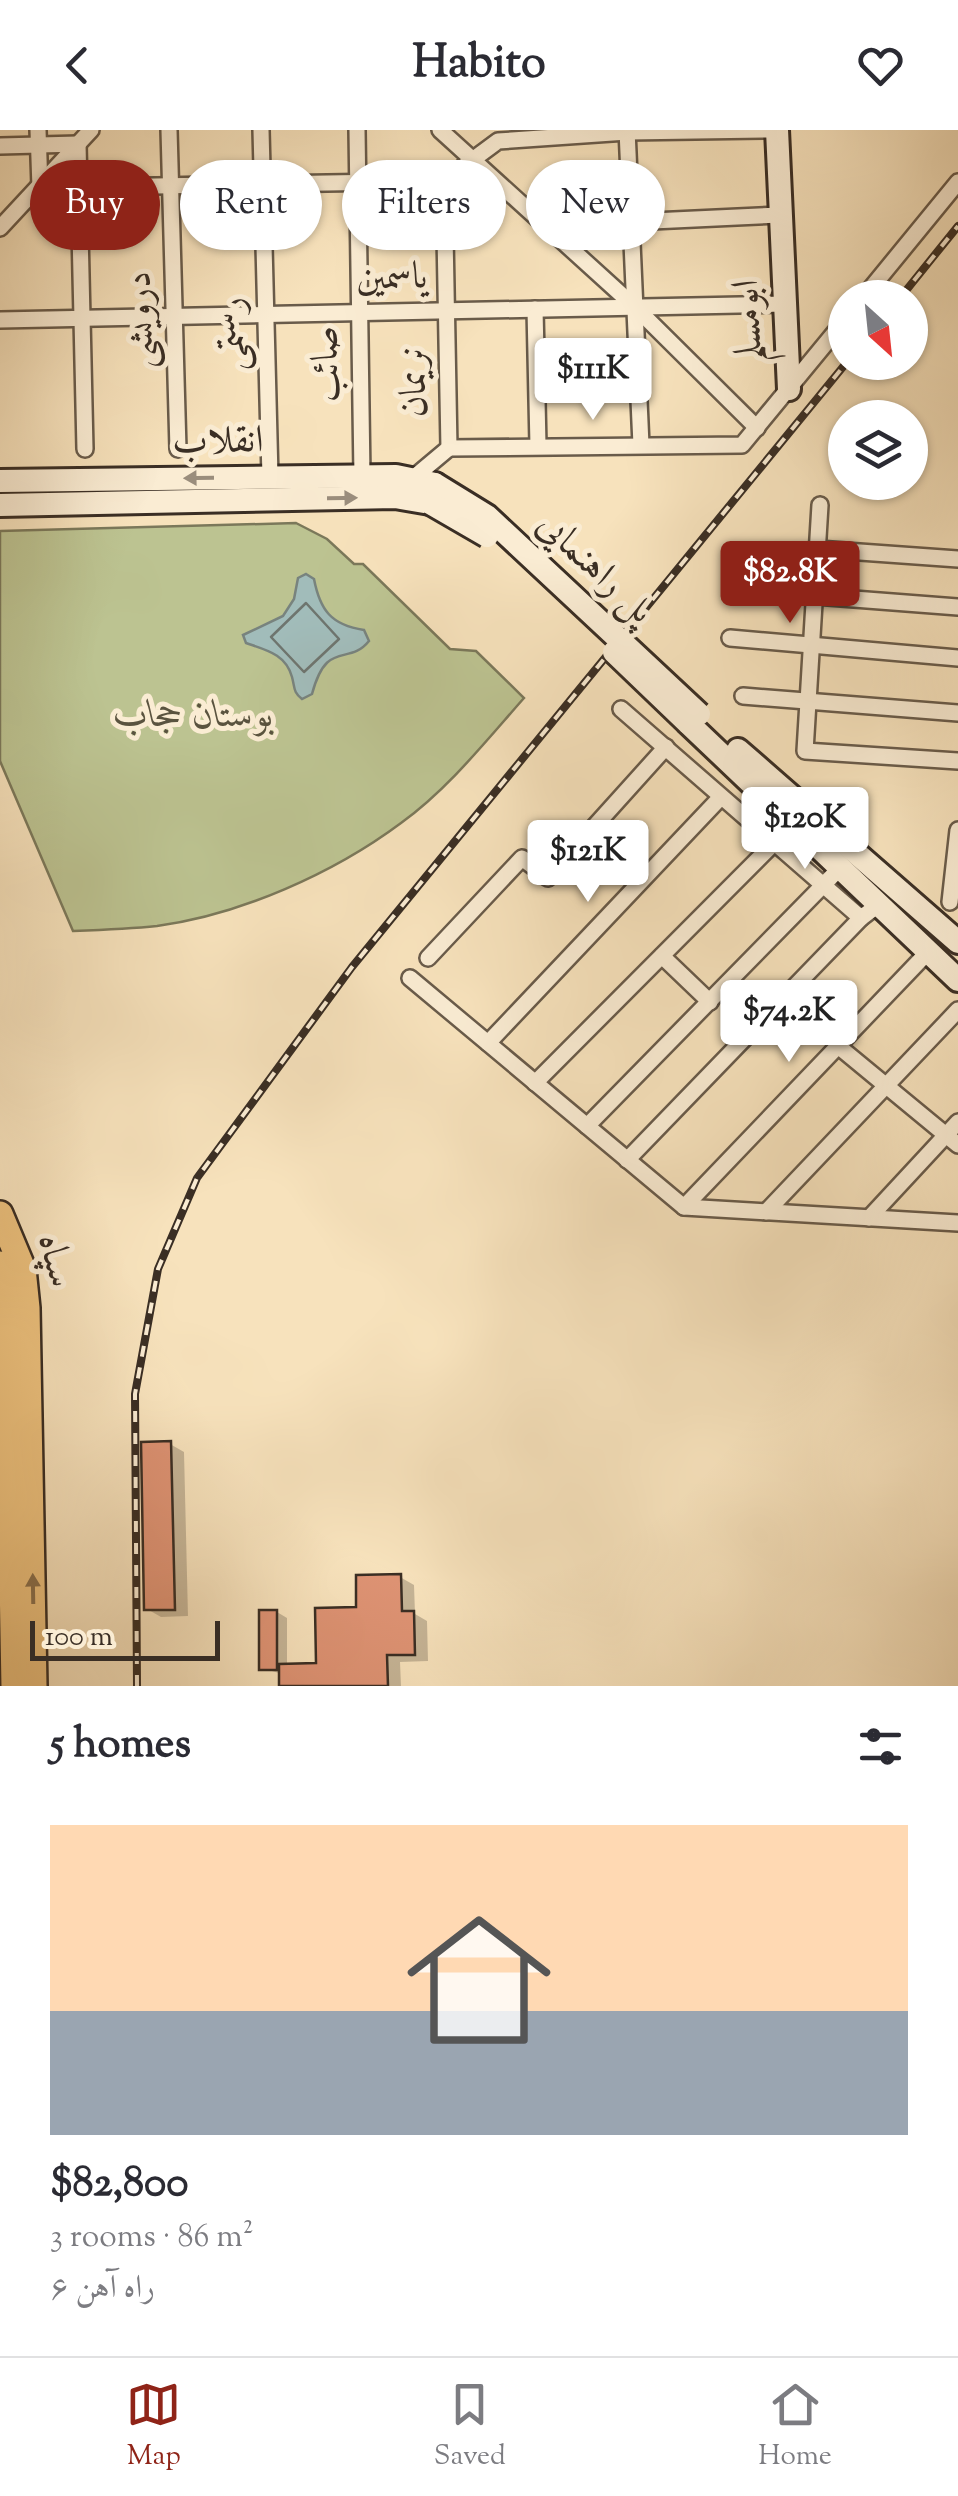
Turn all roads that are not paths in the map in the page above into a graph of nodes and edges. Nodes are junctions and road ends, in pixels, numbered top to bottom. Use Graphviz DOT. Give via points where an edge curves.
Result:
graph roads {
  1 [pos="91,130"];
  2 [pos="169,130"];
  3 [pos="261,130"];
  4 [pos="358,130"];
  5 [pos="440,130"];
  6 [pos="773,130"];
  7 [pos="627,131"];
  8 [pos="498,136"];
  9 [pos="38,137"];
  10 [pos="78,144"];
  11 [pos="0,146"];
  12 [pos="64,160"];
  13 [pos="78,160"];
  14 [pos="262,160"];
  15 [pos="358,160"];
  16 [pos="471,160"];
  17 [pos="473,160"];
  18 [pos="628,160"];
  19 [pos="958,182"];
  20 [pos="160,187"];
  21 [pos="170,187"];
  22 [pos="180,187"];
  23 [pos="506,191"];
  24 [pos="30,198"];
  25 [pos="780,214"];
  26 [pos="665,220"];
  27 [pos="0,228"];
  28 [pos="80,250"];
  29 [pos="265,250"];
  30 [pos="359,250"];
  31 [pos="446,250"];
  32 [pos="632,250"];
  33 [pos="878,280"];
  34 [pos="785,304"];
  35 [pos="635,306"];
  36 [pos="535,309"];
  37 [pos="448,311"];
  38 [pos="360,312"];
  39 [pos="266,314"];
  40 [pos="174,316"];
  41 [pos="82,318"];
  42 [pos="0,320"];
  43 [pos="828,341"];
  44 [pos="789,389"];
  45 [pos="757,428"];
  46 [pos="642,444"];
  47 [pos="538,446"];
  48 [pos="449,448"];
  49 [pos="86,449"];
  50 [pos="178,449"];
  51 [pos="362,476"];
  52 [pos="270,478"];
  53 [pos="0,481"];
  54 [pos="426,489"];
  55 [pos="0,505"];
  56 [pos="820,505"];
  57 [pos="818,549"];
  58 [pos="958,559"];
  59 [pos="815,596"];
  60 [pos="958,607"];
  61 [pos="730,638"];
  62 [pos="812,646"];
  63 [pos="958,658"];
  64 [pos="743,696"];
  65 [pos="808,701"];
  66 [pos="622,709"];
  67 [pos="958,713"];
  68 [pos="693,718"];
  69 [pos="666,748"];
  70 [pos="958,761"];
  71 [pos="720,798"];
  72 [pos="793,824"];
  73 [pos="958,830"];
  74 [pos="774,844"];
  75 [pos="957,851"];
  76 [pos="831,877"];
  77 [pos="954,899"];
  78 [pos="869,912"];
  79 [pos="958,942"];
  80 [pos="927,953"];
  81 [pos="662,956"];
  82 [pos="428,958"];
  83 [pos="410,978"];
  84 [pos="958,980"];
  85 [pos="710,1002"];
  86 [pos="958,1010"];
  87 [pos="488,1043"];
  88 [pos="838,1046"];
  89 [pos="535,1083"];
  90 [pos="887,1086"];
  91 [pos="958,1122"];
  92 [pos="587,1126"];
  93 [pos="952,1140"];
  94 [pos="627,1160"];
  95 [pos="684,1208"];
  96 [pos="766,1212"];
  97 [pos="0,1214"];
  98 [pos="869,1218"];
  99 [pos="958,1224"];
  100 [pos="0,1264"];
  101 [pos="6,1586"];
  102 [pos="14,1686"];
  103 [pos="34,1686"];
  1 -- 10 [label="street"];
  2 -- 21 [label="street, درویشی"];
  3 -- 14 [label="street, رستمی"];
  4 -- 15 [label="street, صائب"];
  5 -- 16 [label="street"];
  6 -- 7 [label="street"];
  6 -- 25 [label="main road, ابومسلم"];
  7 -- 8 [label="street"];
  7 -- 18 [label="street"];
  8 -- 17 [label="street"];
  9 -- 10 [label="street"];
  9 -- 11 [label="street"];
  10 -- 12 [label="street"];
  10 -- 13 [label="street"];
  19 -- 33 [label="street"];
  20 -- 21 [label="street"];
  21 -- 22 [label="street"];
  21 -- 40 [label="street, درویشی"];
  23 -- 35 [label="street"];
  24 -- 27 [label="street"];
  25 -- 26 [label="street"];
  25 -- 34 [label="main road, ابومسلم"];
  28 -- 41 [label="street"];
  29 -- 39 [label="street, رستمی"];
  30 -- 38 [label="street, صائب"];
  31 -- 37 [label="street, نریمان"];
  32 -- 35 [label="street"];
  34 -- 35 [label="street, یاسمین"];
  34 -- 44 [label="main road, ابومسلم"];
  35 -- 36 [label="street, یاسمین"];
  35 -- 45 [label="street"];
  35 -- 46 [label="street"];
  36 -- 37 [label="street, یاسمین"];
  36 -- 47 [label="street"];
  37 -- 38 [label="street, یاسمین"];
  37 -- 48 [label="street, نریمان"];
  38 -- 39 [label="street, یاسمین"];
  38 -- 51 [label="street, صائب"];
  39 -- 40 [label="street, یاسمین"];
  39 -- 52 [label="street, رستمی"];
  40 -- 41 [label="street, یاسمین"];
  40 -- 50 [label="street, درویشی"];
  41 -- 42 [label="street, یاسمین"];
  41 -- 49 [label="street"];
  43 -- 44 [label="street"];
  44 -- 45 [label="street"];
  45 -- 46 [label="street" via="744,443"];
  46 -- 47 [label="street"];
  47 -- 48 [label="street"];
  48 -- 54 [label="street, نریمان"];
  51 -- 52 [label="main road, انقلاب"];
  51 -- 54 [label="main road, انقلاب"];
  52 -- 53 [label="main road, انقلاب, one-way"];
  55 -- 54 [label="main road, انقلاب, one-way" via="395,497"];
  54 -- 68 [label="main road, پل راهنمایی, bridge" via="478,527"];
  56 -- 57 [label="street"];
  57 -- 58 [label="street"];
  57 -- 59 [label="street"];
  59 -- 60 [label="street"];
  59 -- 62 [label="street"];
  61 -- 62 [label="street"];
  62 -- 63 [label="street"];
  62 -- 65 [label="street"];
  64 -- 65 [label="street"];
  65 -- 67 [label="street"];
  65 -- 70 [label="street" via="805,751"];
  66 -- 69 [label="street"];
  68 -- 72 [label="main road"];
  68 -- 79 [label="main road"];
  69 -- 71 [label="street"];
  69 -- 82 [label="street" via="548,878 522,858"];
  71 -- 74 [label="street"];
  71 -- 87 [label="street"];
  72 -- 74 [label="street"];
  72 -- 76 [label="main road"];
  73 -- 75 [label="street"];
  74 -- 76 [label="street"];
  74 -- 81 [label="street"];
  75 -- 77 [label="street"];
  76 -- 78 [label="main road"];
  76 -- 85 [label="street"];
  78 -- 80 [label="main road"];
  78 -- 94 [label="street"];
  80 -- 84 [label="main road"];
  80 -- 88 [label="street"];
  81 -- 85 [label="street"];
  81 -- 89 [label="street"];
  83 -- 87 [label="street"];
  85 -- 92 [label="street"];
  86 -- 90 [label="street"];
  87 -- 89 [label="street"];
  88 -- 90 [label="street"];
  88 -- 95 [label="street"];
  89 -- 92 [label="street"];
  90 -- 93 [label="street"];
  90 -- 96 [label="street"];
  91 -- 93 [label="street"];
  92 -- 94 [label="street"];
  93 -- 98 [label="street"];
  94 -- 95 [label="street"];
  95 -- 96 [label="street"];
  96 -- 98 [label="street"];
  103 -- 97 [label="main road, سپاه, one-way" via="28,1308 23,1269"];
  98 -- 99 [label="street"];
  100 -- 101 [label="main road, سپاه" via="7,1309"];
  101 -- 102 [label="main road, سپاه"];
}
